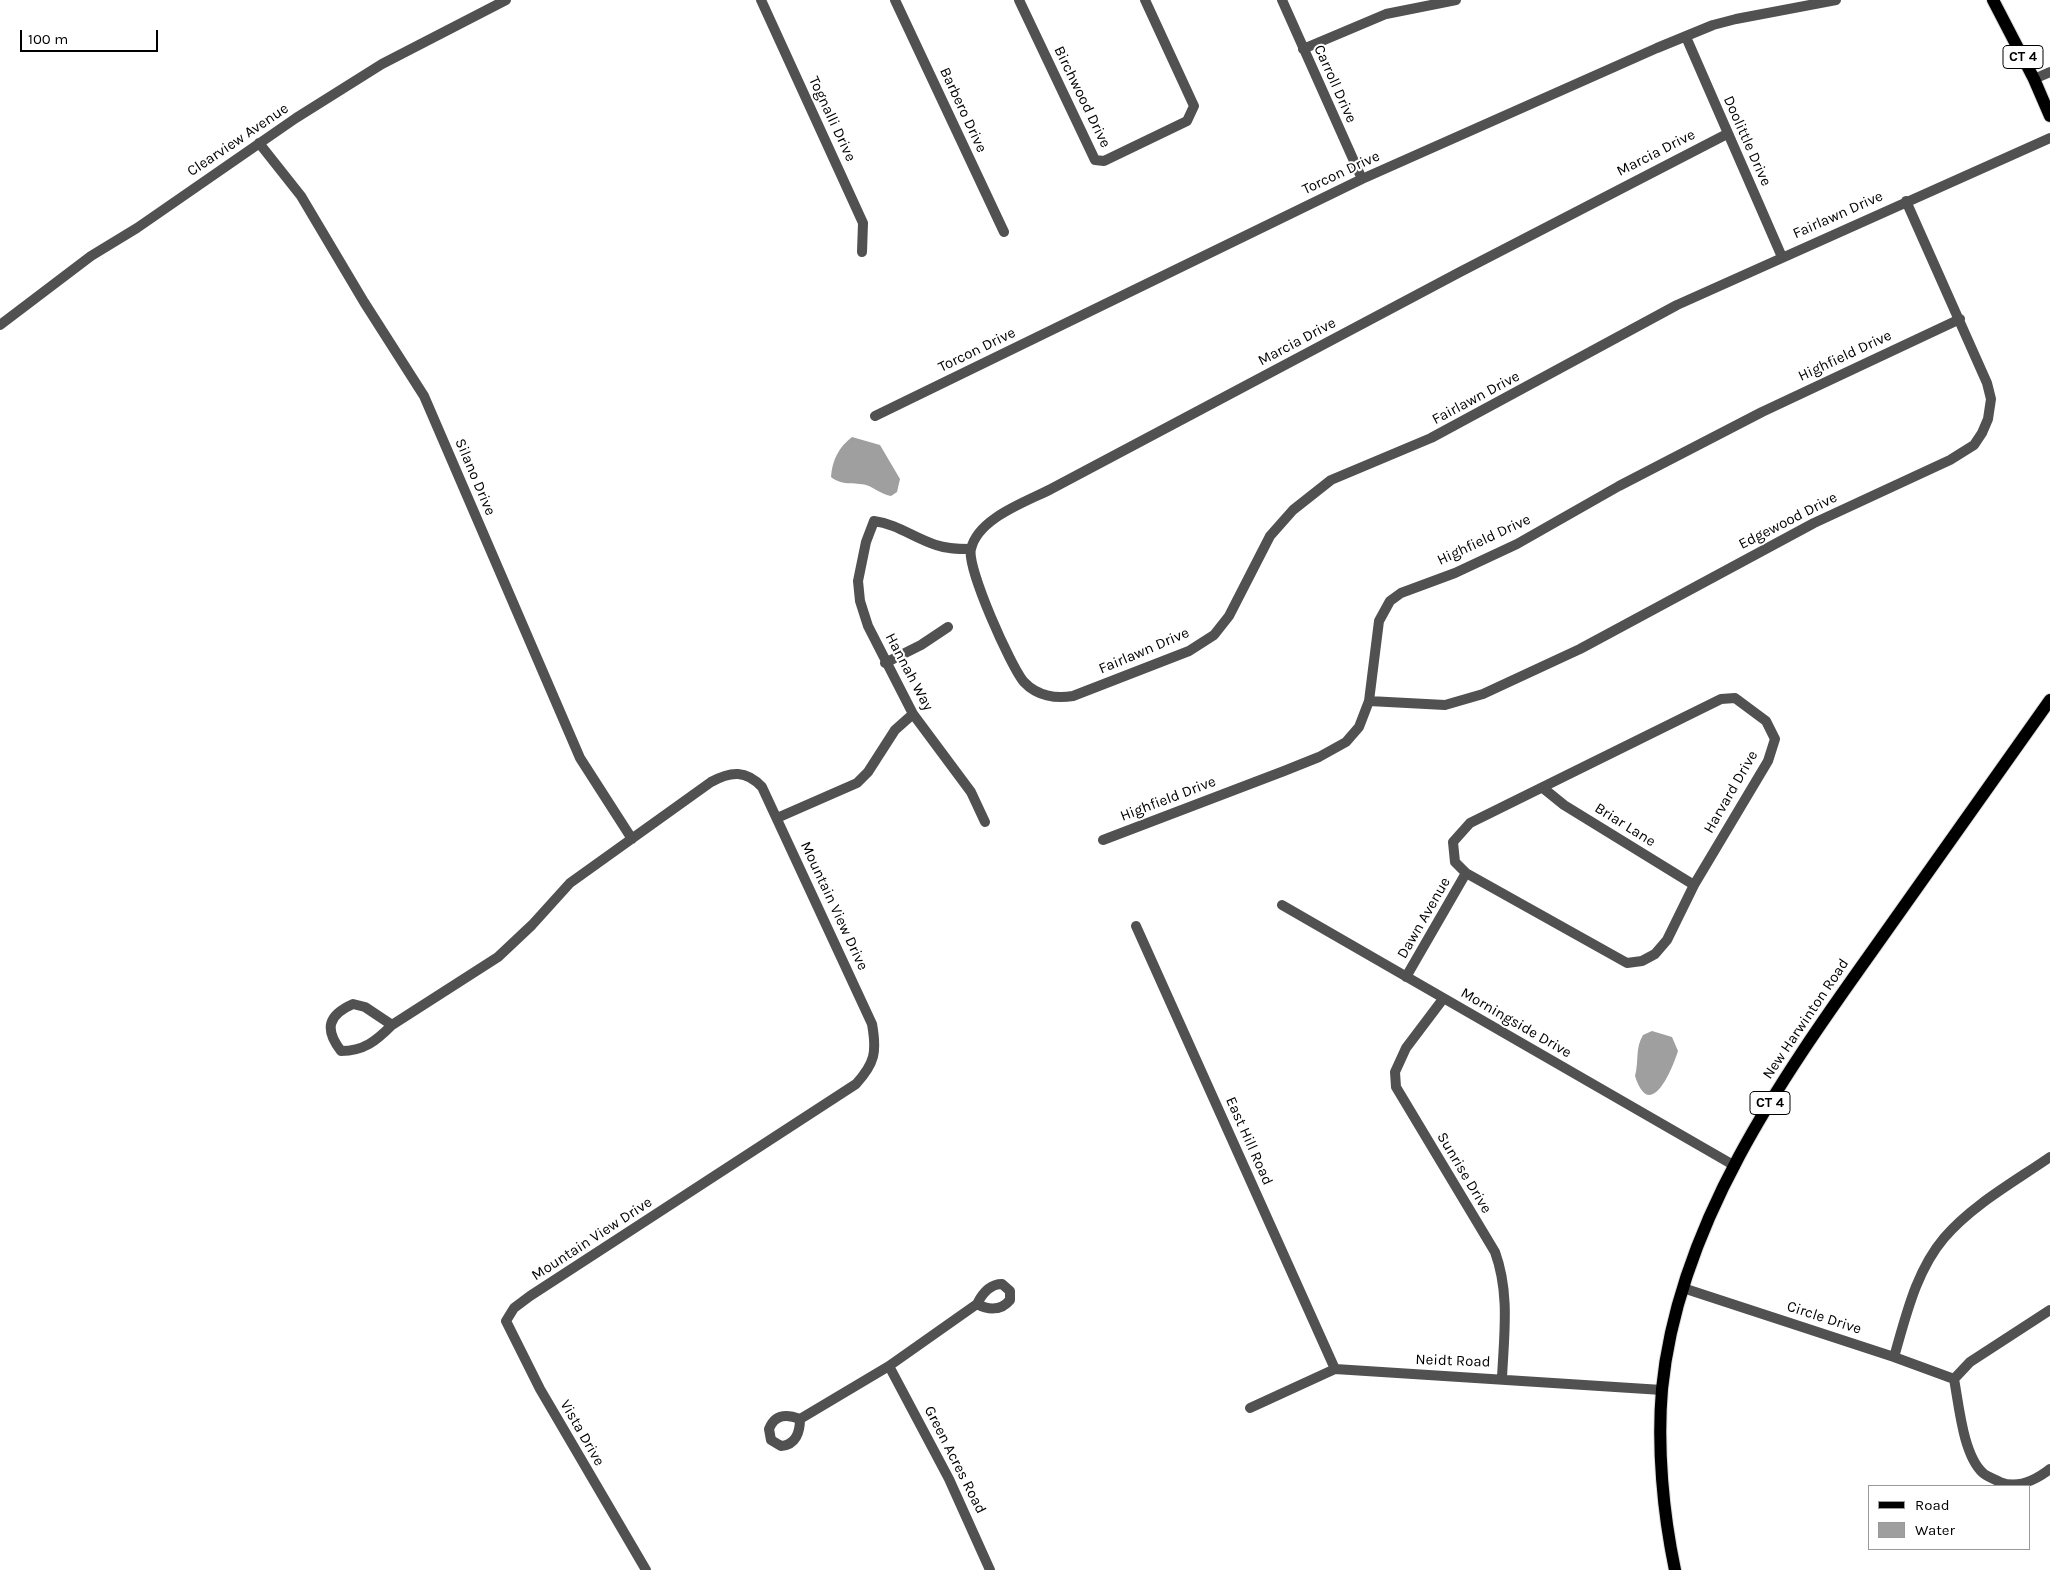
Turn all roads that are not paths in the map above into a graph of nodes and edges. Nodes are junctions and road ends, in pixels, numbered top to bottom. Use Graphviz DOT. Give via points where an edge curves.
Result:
graph roads {
  1 [pos="506,0"];
  2 [pos="761,0"];
  3 [pos="895,0"];
  4 [pos="1019,0"];
  5 [pos="1145,0"];
  6 [pos="1282,0"];
  7 [pos="1456,0"];
  8 [pos="1836,0"];
  9 [pos="1993,0"];
  10 [pos="1686,37"];
  11 [pos="1303,49"];
  12 [pos="2050,72"];
  13 [pos="2034,80"];
  14 [pos="2050,116"];
  15 [pos="1727,134"];
  16 [pos="2050,138"];
  17 [pos="259,143"];
  18 [pos="1362,179"];
  19 [pos="1906,202"];
  20 [pos="1004,232"];
  21 [pos="862,252"];
  22 [pos="1782,257"];
  23 [pos="1960,319"];
  24 [pos="0,325"];
  25 [pos="875,416"];
  26 [pos="970,549"];
  27 [pos="948,627"];
  28 [pos="885,663"];
  29 [pos="2050,700"];
  30 [pos="1369,701"];
  31 [pos="913,714"];
  32 [pos="1543,788"];
  33 [pos="777,818"];
  34 [pos="985,822"];
  35 [pos="632,839"];
  36 [pos="1103,840"];
  37 [pos="1466,874"];
  38 [pos="1694,885"];
  39 [pos="1282,905"];
  40 [pos="1136,926"];
  41 [pos="1406,977"];
  42 [pos="1443,998"];
  43 [pos="392,1025"];
  44 [pos="2050,1157"];
  45 [pos="1735,1166"];
  46 [pos="1683,1288"];
  47 [pos="976,1304"];
  48 [pos="514,1308"];
  49 [pos="2050,1310"];
  50 [pos="1894,1356"];
  51 [pos="889,1366"];
  52 [pos="1335,1369"];
  53 [pos="1502,1378"];
  54 [pos="1954,1379"];
  55 [pos="1662,1390"];
  56 [pos="1250,1408"];
  57 [pos="800,1419"];
  58 [pos="2050,1469"];
  59 [pos="646,1570"];
  60 [pos="990,1570"];
  61 [pos="1675,1570"];
  1 -- 17 [label="street, Clearview Avenue" via="382,64"];
  2 -- 21 [label="street, Tognalli Drive" via="863,223"];
  3 -- 20 [label="street, Barbero Drive"];
  4 -- 5 [label="street, Birchwood Drive" via="1095,160 1104,162 1187,121 1194,106"];
  6 -- 11 [label="street, Carroll Drive"];
  7 -- 11 [label="street" via="1386,14"];
  8 -- 10 [label="street, Torcon Drive" via="1736,19"];
  9 -- 13 [label="main road, CT 4"];
  10 -- 15 [label="street, Doolittle Drive"];
  10 -- 18 [label="street, Torcon Drive"];
  11 -- 18 [label="street, Carroll Drive"];
  12 -- 13 [label="street"];
  13 -- 14 [label="main road, CT 4"];
  15 -- 22 [label="street, Doolittle Drive"];
  15 -- 26 [label="street, Marcia Drive" via="995,516"];
  16 -- 19 [label="street, Fairlawn Drive"];
  17 -- 24 [label="street, Clearview Avenue" via="91,256"];
  17 -- 35 [label="street, Silano Drive" via="301,196 424,396 580,758"];
  18 -- 25 [label="street, Torcon Drive"];
  19 -- 22 [label="street, Fairlawn Drive"];
  19 -- 23 [label="street, Edgewood Drive"];
  22 -- 26 [label="street, Fairlawn Drive" via="1677,306 1431,438 1331,480 1293,510 1270,536 1229,616 1214,635 1189,651 1082,694 1055,698 1034,690 1024,682 980,595 972,570"];
  23 -- 30 [label="street, Highfield Drive" via="1762,412 1516,544 1455,573 1401,593 1390,601 1380,621"];
  23 -- 30 [label="street, Edgewood Drive" via="1991,399 1988,419 1974,445 1950,460 1814,523 1580,649 1484,694 1445,705"];
  26 -- 28 [label="street, Hannah Way" via="951,549 890,523 874,521 858,581 860,601"];
  27 -- 28 [label="street"];
  28 -- 31 [label="street, Hannah Way"];
  29 -- 45 [label="main road, New Harwinton Road / CT 4" via="1792,1066"];
  30 -- 36 [label="street, Highfield Drive" via="1359,727 1346,742 1332,750"];
  31 -- 33 [label="street" via="894,730 868,772 856,783"];
  31 -- 34 [label="street, Hannah Way" via="962,779"];
  32 -- 37 [label="street, Harvard Drive" via="1470,823 1453,842 1455,862"];
  32 -- 38 [label="street, Briar Lane" via="1564,805"];
  32 -- 38 [label="street, Harvard Drive" via="1721,699 1735,698 1766,721 1775,739 1768,761"];
  33 -- 35 [label="street, Mountain View Drive" via="762,787 744,774 734,773 711,782"];
  33 -- 48 [label="street, Mountain View Drive" via="872,1024 874,1056 869,1070 856,1084"];
  35 -- 43 [label="street, Mountain View Drive" via="570,883 498,957"];
  37 -- 38 [label="street, Harvard Drive" via="1627,962 1642,961 1655,954 1667,940"];
  37 -- 41 [label="street, Dawn Avenue"];
  39 -- 41 [label="street, Morningside Drive"];
  40 -- 52 [label="street, East Hill Road"];
  41 -- 42 [label="street, Morningside Drive"];
  42 -- 45 [label="street, Morningside Drive"];
  42 -- 53 [label="street, Sunrise Drive" via="1406,1048 1395,1072 1396,1087 1495,1252 1506,1294"];
  43 -- 43 [label="street, Mountain View Drive" via="357,1051 341,1051 331,1038 331,1022 340,1010 353,1004 365,1007"];
  44 -- 50 [label="street" via="1982,1204 1943,1239 1916,1286"];
  45 -- 46 [label="main road, New Harwinton Road / CT 4" via="1712,1212"];
  46 -- 50 [label="street, Circle Drive"];
  46 -- 55 [label="main road, New Harwinton Road / CT 4"];
  47 -- 51 [label="street"];
  48 -- 59 [label="street, Vista Drive" via="506,1326"];
  49 -- 54 [label="street" via="1970,1362"];
  50 -- 54 [label="street, Circle Drive"];
  51 -- 57 [label="street"];
  51 -- 60 [label="street, Green Acres Road" via="970,1523"];
  52 -- 53 [label="street, Neidt Road"];
  52 -- 56 [label="street, Neidt Road"];
  53 -- 55 [label="street, Neidt Road"];
  54 -- 58 [label="street" via="1965,1436 1973,1459 1984,1474 2007,1484 2025,1483"];
  55 -- 61 [label="main road, New Harwinton Road / CT 4" via="1662,1478"];
}
